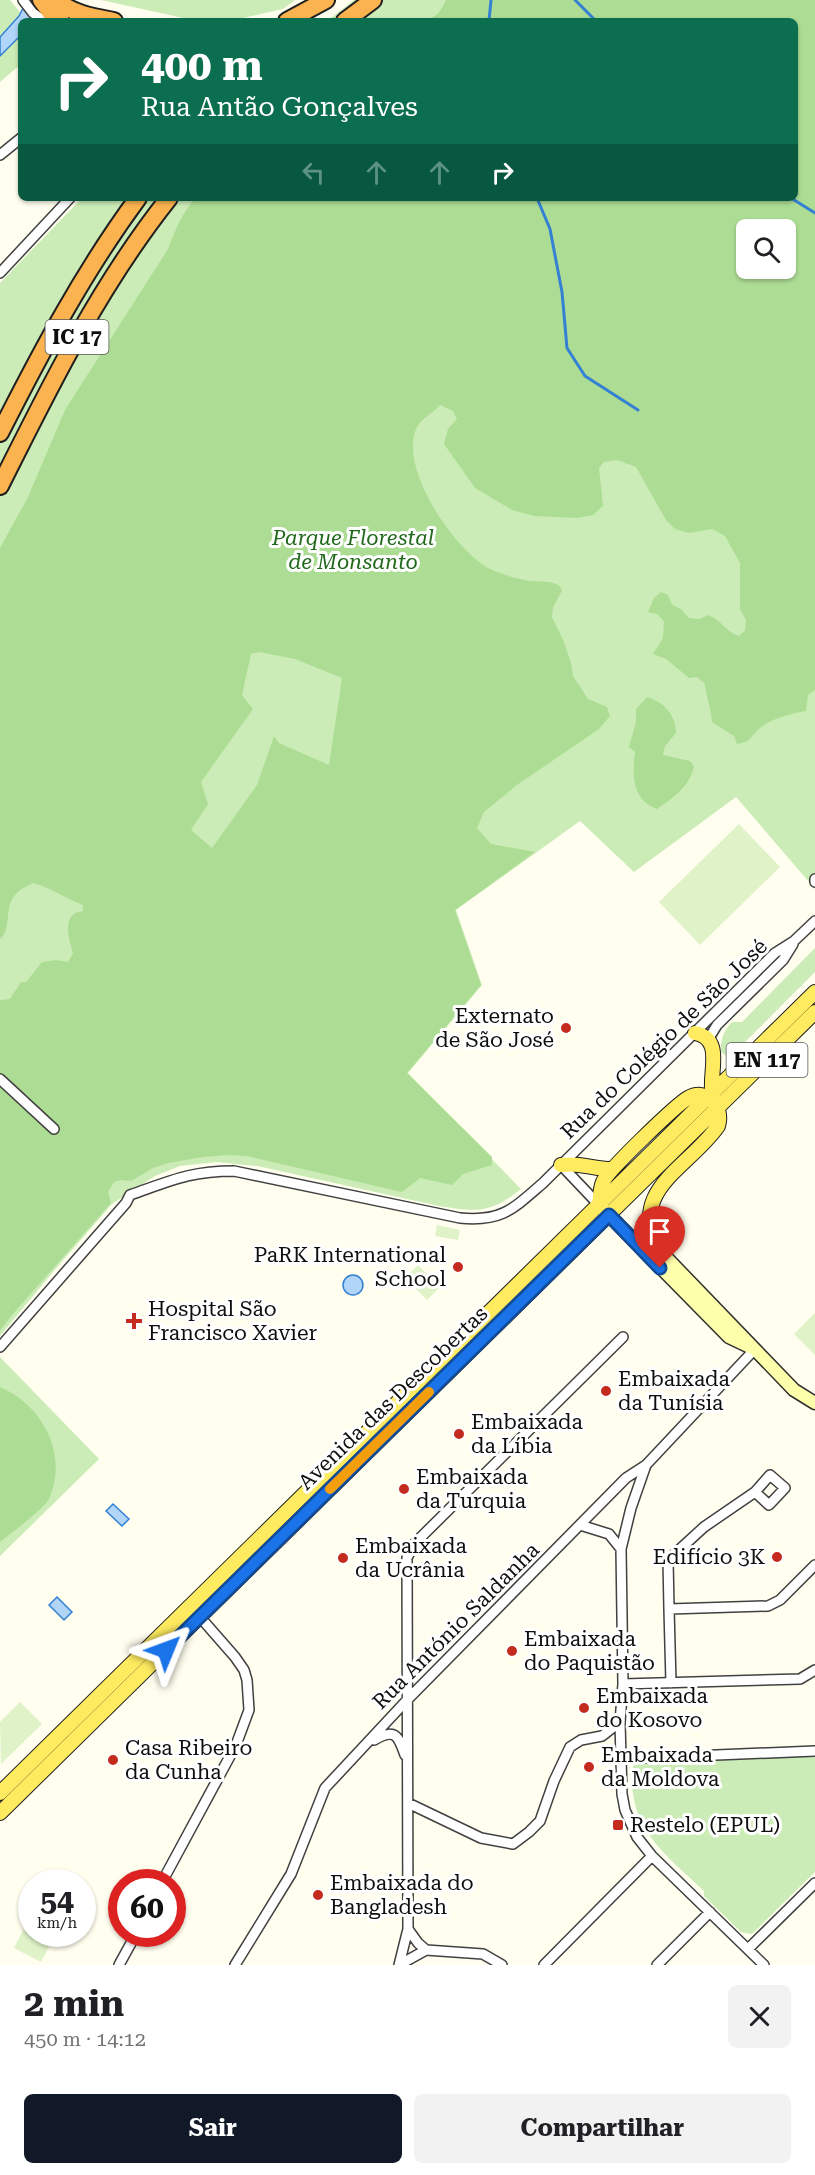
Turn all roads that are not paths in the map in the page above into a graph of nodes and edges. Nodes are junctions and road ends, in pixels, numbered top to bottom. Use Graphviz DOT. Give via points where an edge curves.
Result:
graph roads {
  1 [pos="23,0"];
  2 [pos="41,0"];
  3 [pos="56,0"];
  4 [pos="326,0"];
  5 [pos="337,0"];
  6 [pos="373,0"];
  7 [pos="40,18"];
  8 [pos="57,18"];
  9 [pos="99,18"];
  10 [pos="293,18"];
  11 [pos="313,18"];
  12 [pos="349,18"];
  13 [pos="18,140"];
  14 [pos="0,155"];
  15 [pos="67,201"];
  16 [pos="135,201"];
  17 [pos="167,201"];
  18 [pos="0,273"];
  19 [pos="0,433"];
  20 [pos="0,486"];
  21 [pos="815,921"];
  22 [pos="794,941"];
  23 [pos="815,992"];
  24 [pos="815,1012"];
  25 [pos="695,1033"];
  26 [pos="709,1038"];
  27 [pos="751,1055"];
  28 [pos="714,1059"];
  29 [pos="0,1079"];
  30 [pos="713,1100"];
  31 [pos="54,1129"];
  32 [pos="561,1165"];
  33 [pos="612,1169"];
  34 [pos="660,1186"];
  35 [pos="636,1189"];
  36 [pos="604,1210"];
  37 [pos="661,1252"];
  38 [pos="622,1336"];
  39 [pos="0,1347"];
  40 [pos="754,1349"];
  41 [pos="815,1403"];
  42 [pos="646,1465"];
  43 [pos="755,1492"];
  44 [pos="580,1525"];
  45 [pos="621,1550"];
  46 [pos="815,1566"];
  47 [pos="669,1609"];
  48 [pos="200,1617"];
  49 [pos="815,1670"];
  50 [pos="671,1683"];
  51 [pos="623,1684"];
  52 [pos="407,1700"];
  53 [pos="620,1722"];
  54 [pos="602,1736"];
  55 [pos="621,1744"];
  56 [pos="364,1745"];
  57 [pos="815,1751"];
  58 [pos="621,1759"];
  59 [pos="408,1762"];
  60 [pos="0,1793"];
  61 [pos="408,1803"];
  62 [pos="0,1813"];
  63 [pos="652,1856"];
  64 [pos="169,1869"];
  65 [pos="815,1883"];
  66 [pos="710,1912"];
  67 [pos="408,1929"];
  68 [pos="129,1947"];
  69 [pos="748,1949"];
  70 [pos="426,1950"];
  71 [pos="762,1964"];
  72 [pos="119,1965"];
  73 [pos="235,1965"];
  74 [pos="399,1965"];
  75 [pos="502,1965"];
  76 [pos="544,1965"];
  77 [pos="657,1965"];
  1 -- 7 [label="street"];
  2 -- 8 [label="highway"];
  3 -- 9 [label="highway" via="80,14"];
  4 -- 10 [label="highway"];
  5 -- 11 [label="highway"];
  6 -- 12 [label="highway"];
  13 -- 14 [label="street"];
  15 -- 18 [label="street"];
  16 -- 19 [label="highway, IC 17" via="50,336"];
  17 -- 20 [label="highway, IC 17" via="91,313"];
  21 -- 22 [label="street, Rua do Colégio de São José"];
  22 -- 25 [label="street, Rua do Colégio de São José" via="775,953"];
  22 -- 26 [label="street, Rua do Colégio de São José" via="783,960 717,1025"];
  23 -- 27 [label="main road, Avenida das Descobertas"];
  24 -- 30 [label="main road, Avenida das Descobertas / EN 117"];
  25 -- 26 [label="main road"];
  25 -- 32 [label="street, Rua do Colégio de São José"];
  26 -- 28 [label="main road"];
  27 -- 28 [label="main road" via="732,1062"];
  27 -- 30 [label="main road, Avenida das Descobertas"];
  28 -- 30 [label="main road"];
  29 -- 31 [label="street"];
  30 -- 33 [label="main road" via="695,1095 684,1101"];
  30 -- 34 [label="main road" via="720,1120 714,1131"];
  30 -- 35 [label="main road, Avenida das Descobertas / EN 117"];
  30 -- 36 [label="main road, Avenida das Descobertas"];
  32 -- 33 [label="main road" via="575,1162"];
  32 -- 36 [label="street"];
  32 -- 39 [label="street, Rua do Colégio de São José" via="514,1208 490,1218 475,1219 252,1173 215,1171 177,1177 130,1195"];
  33 -- 36 [label="main road" via="603,1181"];
  34 -- 35 [label="main road"];
  34 -- 37 [label="main road" via="649,1220"];
  35 -- 36 [label="main road, Avenida das Descobertas / EN 117"];
  36 -- 40 [label="main road" via="729,1337"];
  36 -- 48 [label="main road, Avenida das Descobertas / EN 117"];
  36 -- 60 [label="main road, Avenida das Descobertas"];
  37 -- 40 [label="main road"];
  38 -- 52 [label="street" via="414,1544 407,1558"];
  40 -- 41 [label="main road" via="794,1390"];
  40 -- 42 [label="street, Rua António Saldanha"];
  42 -- 44 [label="street, Rua António Saldanha" via="626,1478"];
  42 -- 45 [label="street"];
  43 -- 47 [label="street" via="704,1527 668,1560"];
  44 -- 45 [label="street" via="609,1534"];
  44 -- 52 [label="street, Rua António Saldanha"];
  45 -- 51 [label="street"];
  46 -- 47 [label="street" via="780,1600 768,1605"];
  47 -- 50 [label="street"];
  48 -- 62 [label="main road, Avenida das Descobertas / EN 117"];
  48 -- 64 [label="street" via="244,1670 249,1710 236,1745"];
  49 -- 50 [label="street" via="801,1678"];
  50 -- 51 [label="street"];
  51 -- 53 [label="street"];
  52 -- 56 [label="street, Rua António Saldanha"];
  52 -- 59 [label="street"];
  53 -- 54 [label="street"];
  53 -- 55 [label="street"];
  54 -- 55 [label="street"];
  54 -- 61 [label="street" via="581,1740 570,1747 540,1821 513,1844 482,1838"];
  55 -- 58 [label="street"];
  56 -- 59 [label="street" via="385,1733 393,1733 399,1738"];
  56 -- 73 [label="street, Rua António Saldanha" via="325,1788 291,1874"];
  57 -- 58 [label="street"];
  58 -- 63 [label="street" via="625,1810 637,1837"];
  59 -- 61 [label="street"];
  61 -- 67 [label="street"];
  63 -- 66 [label="street"];
  63 -- 76 [label="street"];
  65 -- 69 [label="street"];
  66 -- 69 [label="street"];
  66 -- 77 [label="street"];
  67 -- 70 [label="street"];
  67 -- 74 [label="street"];
  68 -- 72 [label="street"];
  69 -- 71 [label="street"];
  70 -- 74 [label="street"];
  70 -- 75 [label="street" via="483,1954"];
}
